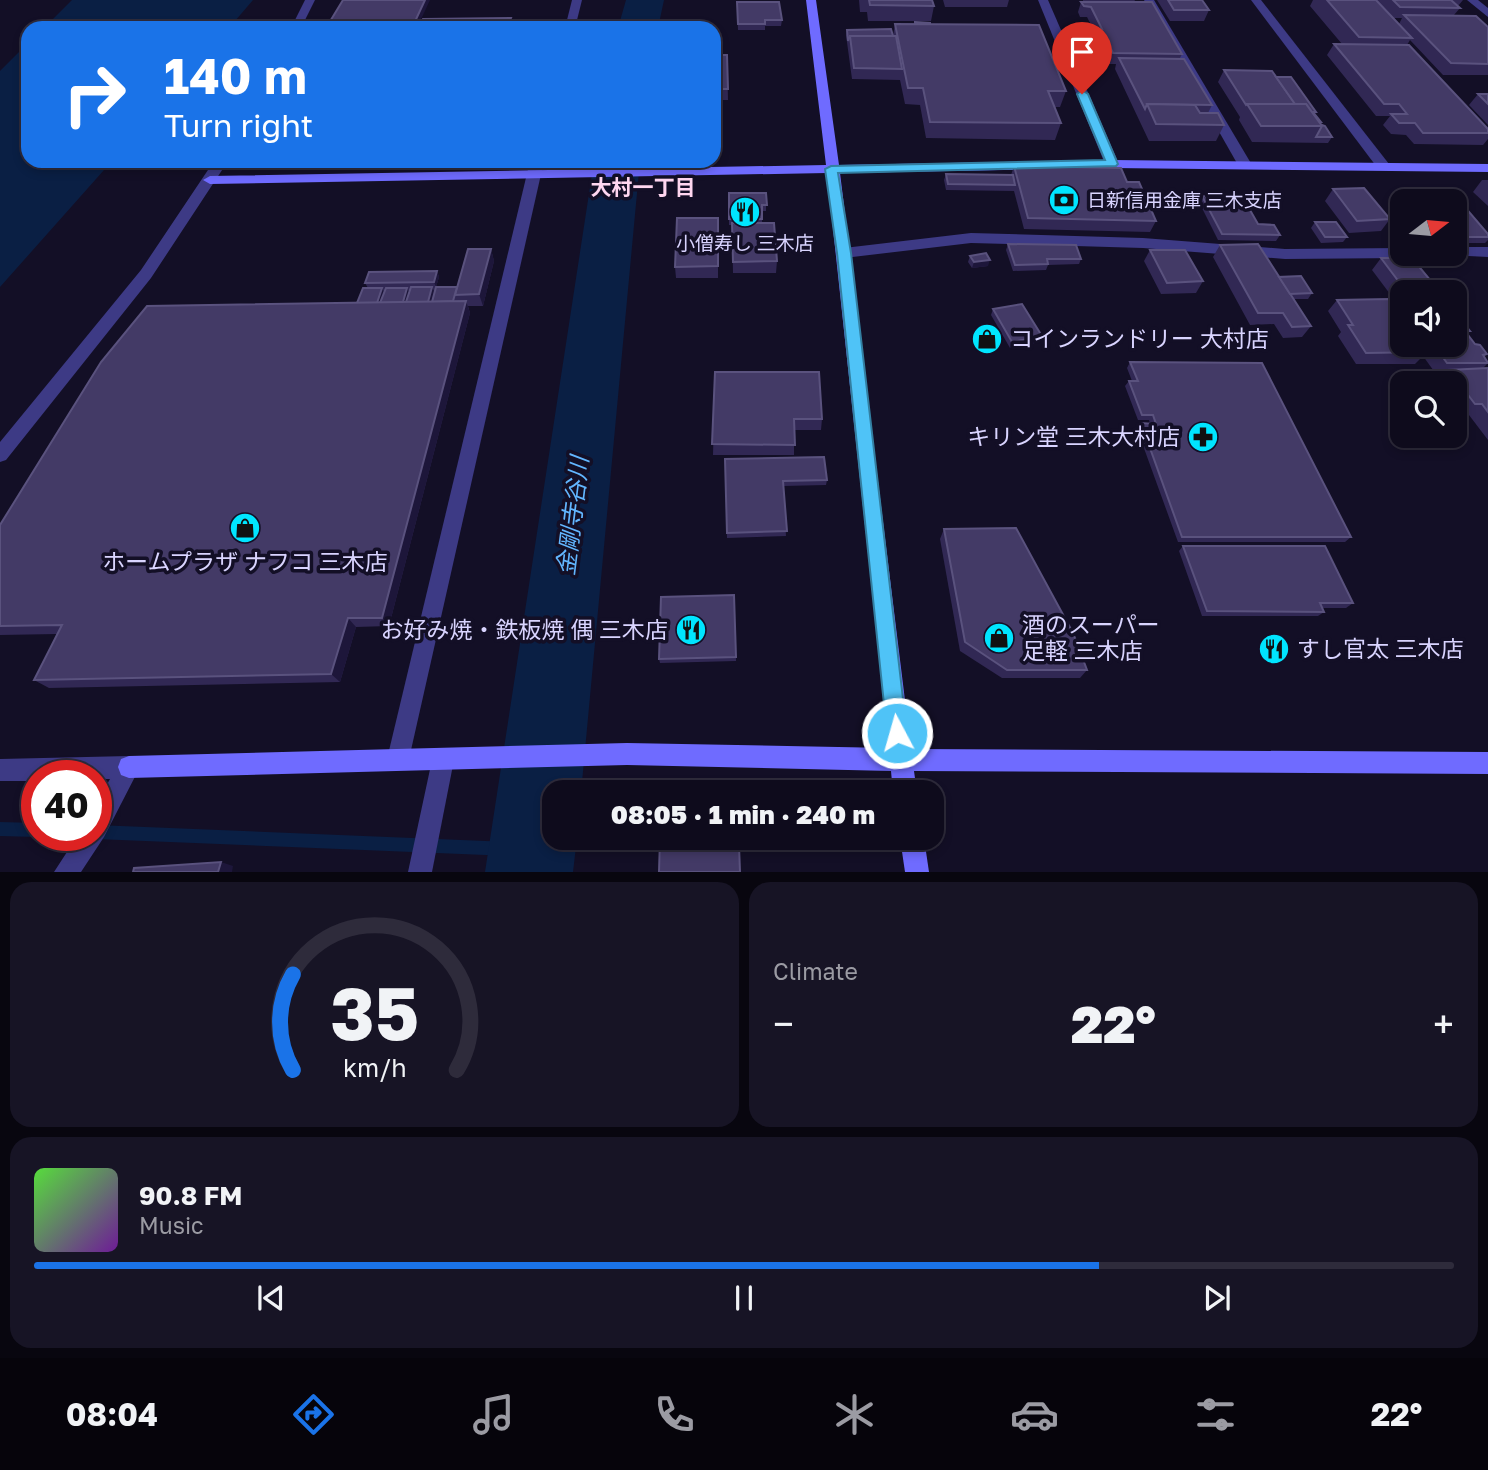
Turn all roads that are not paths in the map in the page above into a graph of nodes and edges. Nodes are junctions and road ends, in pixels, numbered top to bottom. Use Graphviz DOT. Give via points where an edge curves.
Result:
graph roads {
  1 [pos="310,0"];
  2 [pos="577,0"];
  3 [pos="811,0"];
  4 [pos="1043,0"];
  5 [pos="1149,0"];
  6 [pos="1256,0"];
  7 [pos="1472,0"];
  8 [pos="1488,14"];
  9 [pos="300,21"];
  10 [pos="572,21"];
  11 [pos="1112,164"];
  12 [pos="1245,165"];
  13 [pos="1384,167"];
  14 [pos="217,168"];
  15 [pos="510,168"];
  16 [pos="535,168"];
  17 [pos="683,168"];
  18 [pos="1488,168"];
  19 [pos="831,169"];
  20 [pos="210,180"];
  21 [pos="1467,252"];
  22 [pos="1488,252"];
  23 [pos="844,253"];
  24 [pos="1390,253"];
  25 [pos="0,455"];
  26 [pos="398,759"];
  27 [pos="443,760"];
  28 [pos="900,760"];
  29 [pos="1488,763"];
  30 [pos="129,767"];
  31 [pos="0,771"];
  32 [pos="903,780"];
  33 [pos="112,799"];
  34 [pos="914,850"];
  35 [pos="81,851"];
  36 [pos="66,872"];
  37 [pos="420,872"];
  38 [pos="917,872"];
  1 -- 9 [label="street"];
  2 -- 10 [label="street"];
  3 -- 19 [label="street"];
  4 -- 11 [label="street"];
  5 -- 12 [label="street"];
  6 -- 13 [label="street"];
  7 -- 8 [label="street"];
  11 -- 12 [label="street"];
  11 -- 19 [label="street"];
  12 -- 13 [label="street"];
  13 -- 18 [label="street"];
  14 -- 20 [label="street"];
  15 -- 20 [label="street"];
  16 -- 26 [label="street"];
  17 -- 19 [label="street"];
  19 -- 23 [label="street"];
  20 -- 25 [label="street" via="146,274"];
  21 -- 22 [label="street"];
  23 -- 24 [label="street" via="971,238 1143,243 1284,254"];
  23 -- 28 [label="street"];
  26 -- 27 [label="street"];
  26 -- 30 [label="street"];
  27 -- 28 [label="street" via="627,754"];
  27 -- 37 [label="street"];
  28 -- 29 [label="street"];
  28 -- 32 [label="street"];
  30 -- 31 [label="street"];
  30 -- 33 [label="street"];
  34 -- 38 [label="street"];
  35 -- 36 [label="street"];
}
